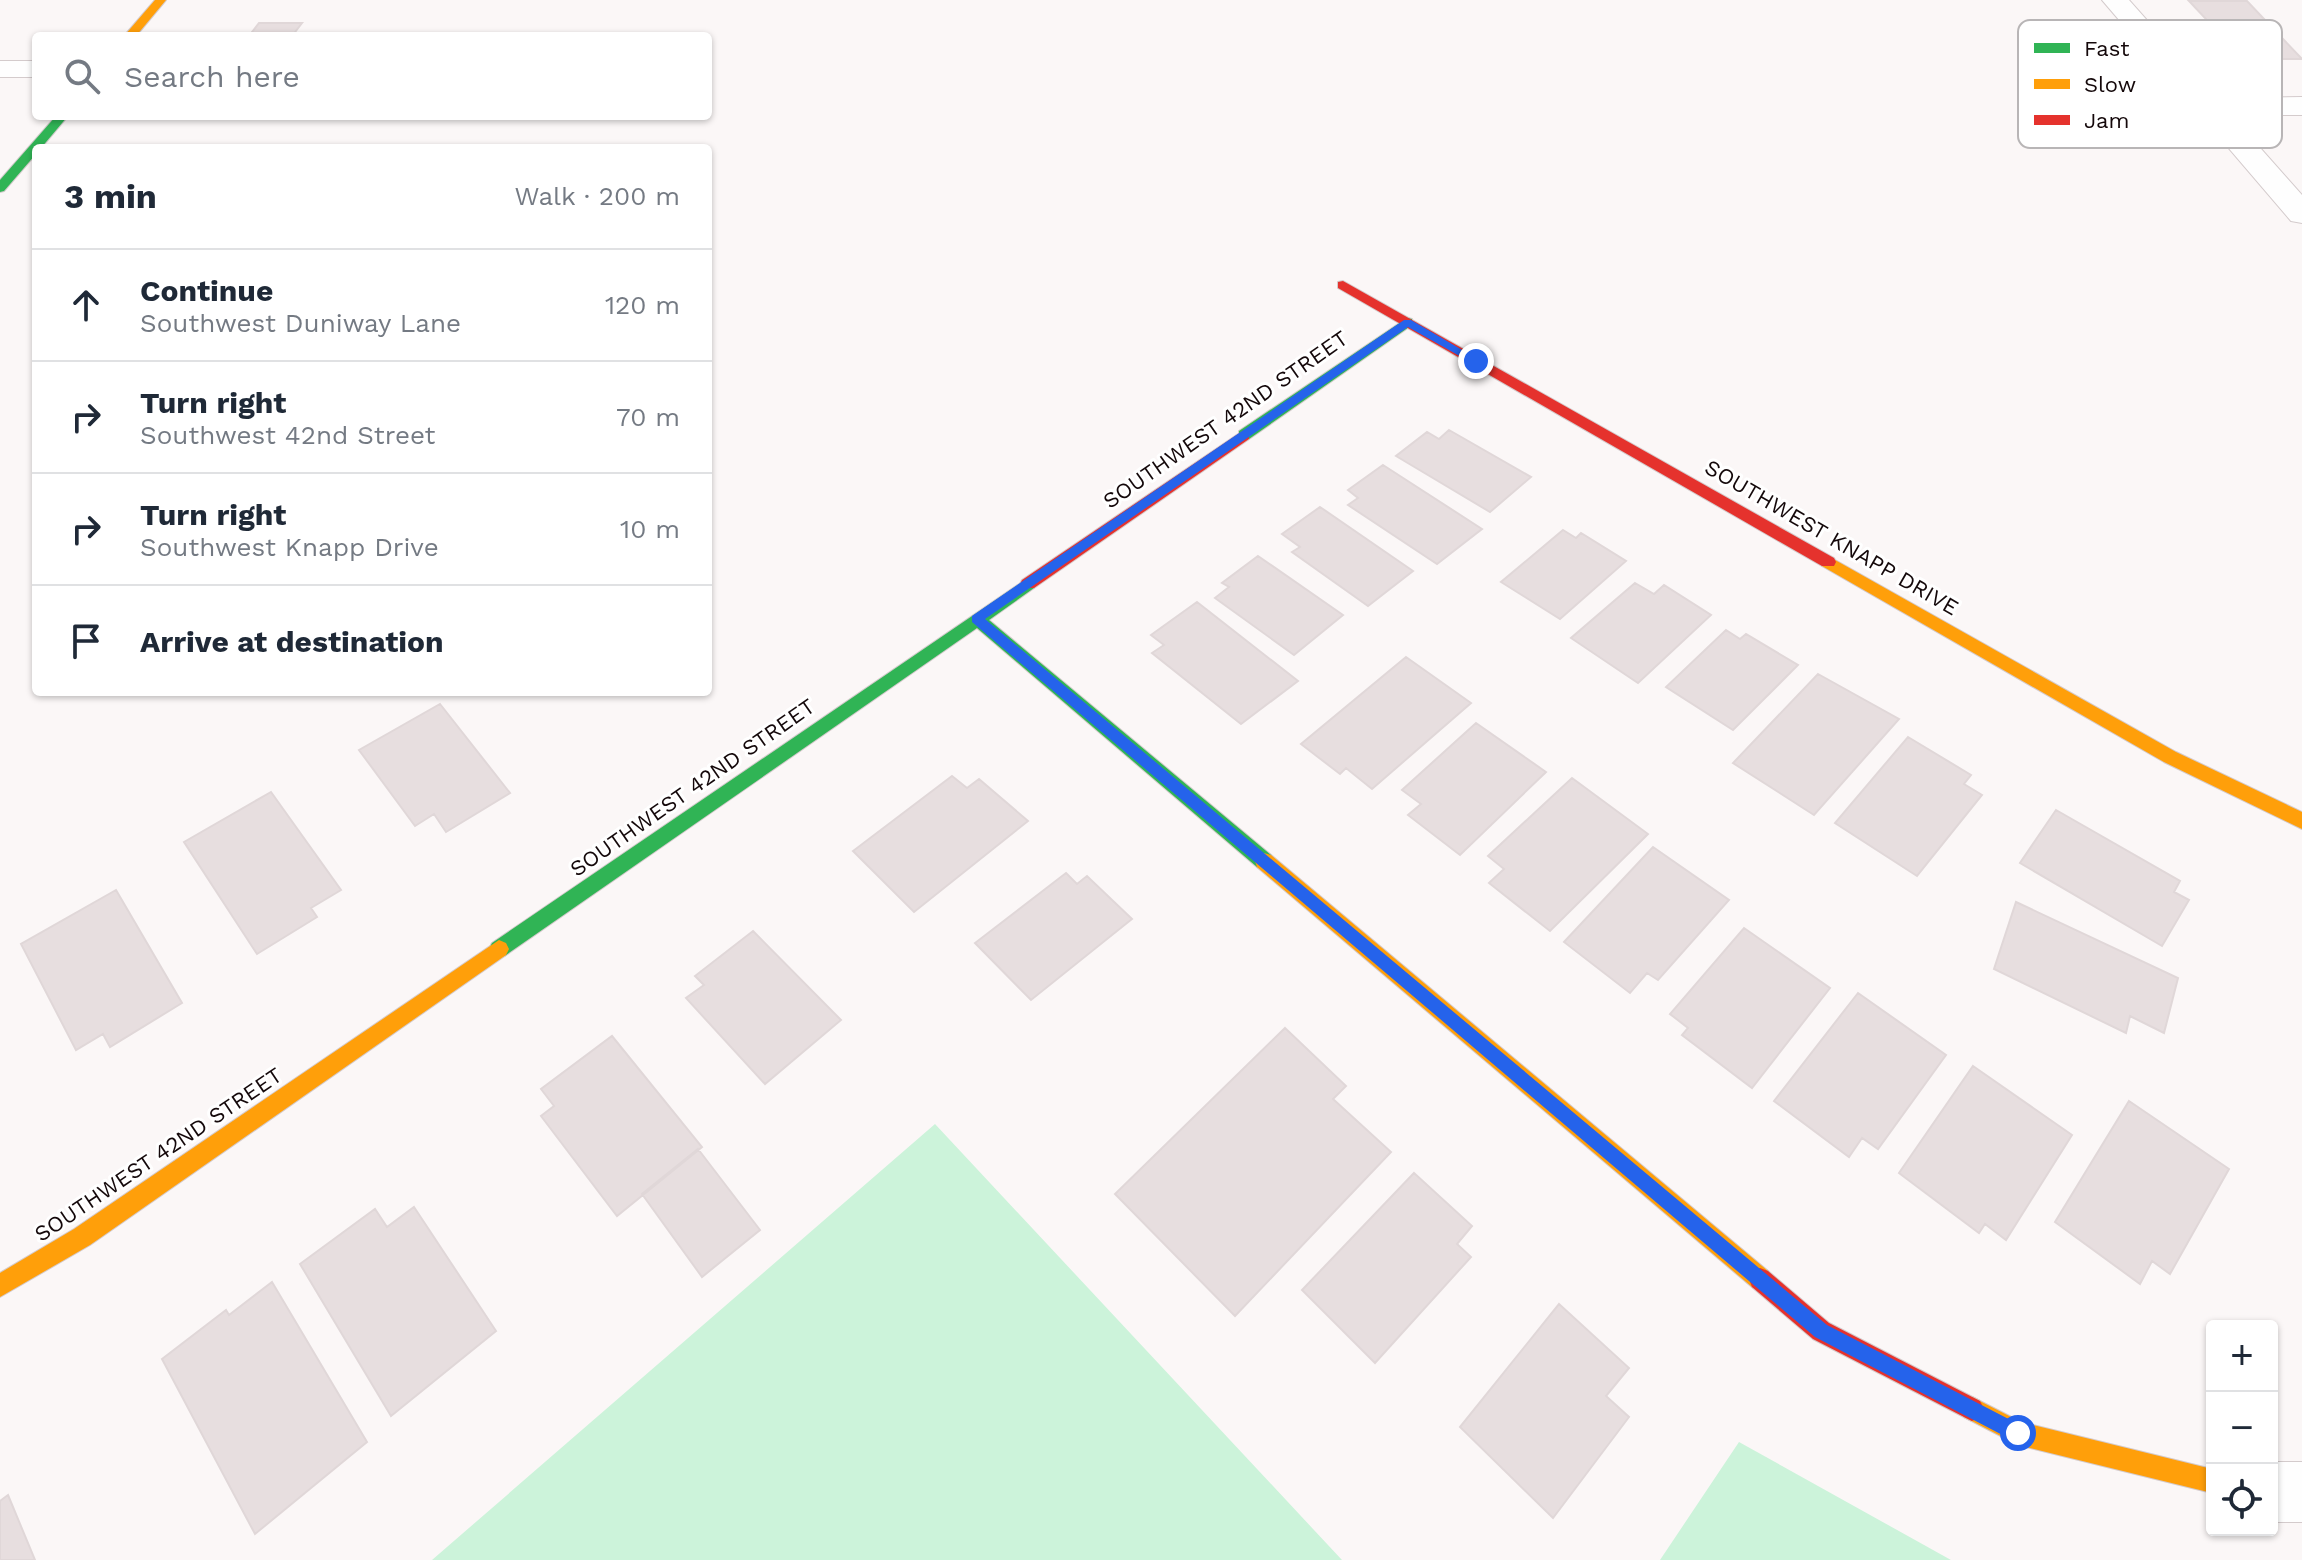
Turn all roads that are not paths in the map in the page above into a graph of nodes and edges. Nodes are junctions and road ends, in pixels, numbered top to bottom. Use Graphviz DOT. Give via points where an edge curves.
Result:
graph roads {
  1 [pos="161,0"];
  2 [pos="2115,0"];
  3 [pos="2132,20"];
  4 [pos="133,32"];
  5 [pos="0,69"];
  6 [pos="32,69"];
  7 [pos="2282,106"];
  8 [pos="2302,106"];
  9 [pos="59,120"];
  10 [pos="38,144"];
  11 [pos="2244,148"];
  12 [pos="32,151"];
  13 [pos="0,188"];
  14 [pos="2302,214"];
  15 [pos="1343,285"];
  16 [pos="1407,322"];
  17 [pos="977,619"];
  18 [pos="2302,821"];
  19 [pos="0,1286"];
  20 [pos="2206,1480"];
  21 [pos="2278,1492"];
  22 [pos="2302,1492"];
  1 -- 4 [label="street"];
  2 -- 3 [label="street"];
  5 -- 6 [label="street"];
  7 -- 8 [label="street"];
  9 -- 10 [label="street"];
  11 -- 14 [label="street"];
  12 -- 13 [label="street"];
  15 -- 16 [label="street, SOUTHWEST KNAPP DRIVE"];
  16 -- 17 [label="street, SOUTHWEST 42ND STREET"];
  16 -- 18 [label="street, SOUTHWEST KNAPP DRIVE" via="2170,757"];
  17 -- 19 [label="street, SOUTHWEST 42ND STREET" via="82,1237"];
  17 -- 20 [label="street" via="1821,1331 2018,1433"];
  21 -- 22 [label="street"];
}
